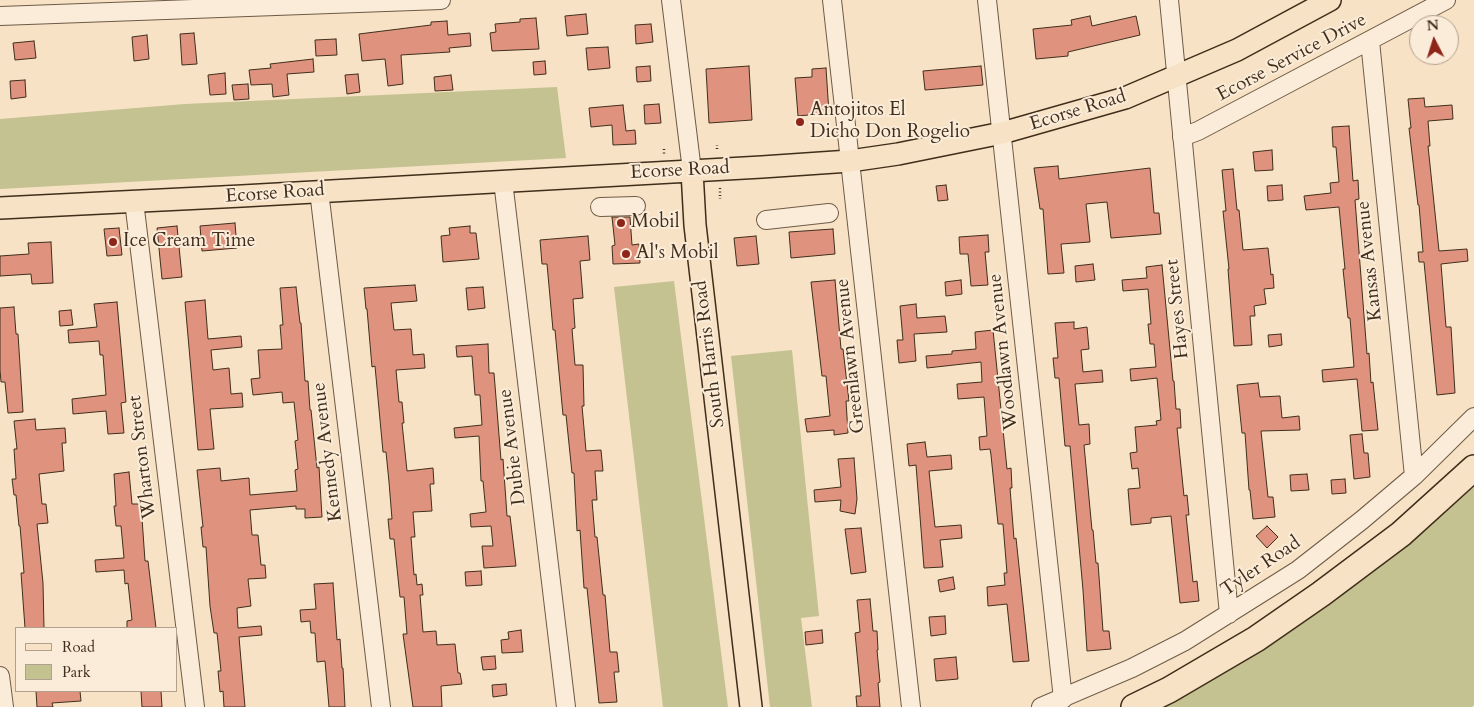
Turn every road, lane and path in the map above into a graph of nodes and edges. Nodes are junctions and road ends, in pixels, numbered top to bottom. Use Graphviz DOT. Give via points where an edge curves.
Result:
graph roads {
  1 [pos="441,0"];
  2 [pos="671,0"];
  3 [pos="832,0"];
  4 [pos="987,0"];
  5 [pos="1169,0"];
  6 [pos="1330,0"];
  7 [pos="1446,0"];
  8 [pos="0,16"];
  9 [pos="1370,41"];
  10 [pos="1177,76"];
  11 [pos="1002,133"];
  12 [pos="1182,137"];
  13 [pos="664,149"];
  14 [pos="664,154"];
  15 [pos="850,161"];
  16 [pos="692,171"];
  17 [pos="503,181"];
  18 [pos="720,188"];
  19 [pos="319,191"];
  20 [pos="720,199"];
  21 [pos="134,201"];
  22 [pos="636,206"];
  23 [pos="0,208"];
  24 [pos="600,208"];
  25 [pos="829,213"];
  26 [pos="766,220"];
  27 [pos="1474,417"];
  28 [pos="1474,468"];
  29 [pos="1414,476"];
  30 [pos="1229,614"];
  31 [pos="0,676"];
  32 [pos="1063,699"];
  33 [pos="4,707"];
  34 [pos="195,707"];
  35 [pos="381,707"];
  36 [pos="566,707"];
  37 [pos="751,707"];
  38 [pos="911,707"];
  39 [pos="1040,707"];
  40 [pos="1134,707"];
  1 -- 8 [label="street"];
  2 -- 16 [label="street, South Harris Road"];
  3 -- 15 [label="street, Greenlawn Avenue"];
  4 -- 11 [label="street, Woodlawn Avenue"];
  5 -- 10 [label="street, Hayes Street"];
  6 -- 10 [label="main road, Ecorse Road" via="1237,50"];
  7 -- 9 [label="street, Ecorse Service Drive"];
  9 -- 12 [label="street, Ecorse Service Drive"];
  9 -- 29 [label="street, Kansas Avenue"];
  10 -- 11 [label="main road, Ecorse Road" via="1125,98"];
  10 -- 12 [label="street, Hayes Street"];
  11 -- 15 [label="main road, Ecorse Road"];
  11 -- 32 [label="street, Woodlawn Avenue"];
  12 -- 30 [label="street, Hayes Street"];
  13 -- 14 [label="path"];
  15 -- 16 [label="main road, Ecorse Road"];
  15 -- 38 [label="street, Greenlawn Avenue"];
  16 -- 17 [label="main road, Ecorse Road"];
  16 -- 37 [label="main road, South Harris Road" via="695,225"];
  17 -- 19 [label="main road, Ecorse Road"];
  17 -- 36 [label="street, Dubie Avenue"];
  18 -- 20 [label="path"];
  19 -- 21 [label="main road, Ecorse Road"];
  19 -- 35 [label="street, Kennedy Avenue"];
  21 -- 23 [label="main road, Ecorse Road"];
  21 -- 34 [label="street, Wharton Street"];
  22 -- 24 [label="street"];
  25 -- 26 [label="street"];
  27 -- 29 [label="street, Tyler Road"];
  28 -- 40 [label="highway" via="1400,534 1322,594 1256,639"];
  29 -- 30 [label="street, Tyler Road" via="1298,570"];
  30 -- 32 [label="street, Tyler Road" via="1185,641"];
  31 -- 33 [label="street"];
  32 -- 39 [label="street, Tyler Road"];
}
